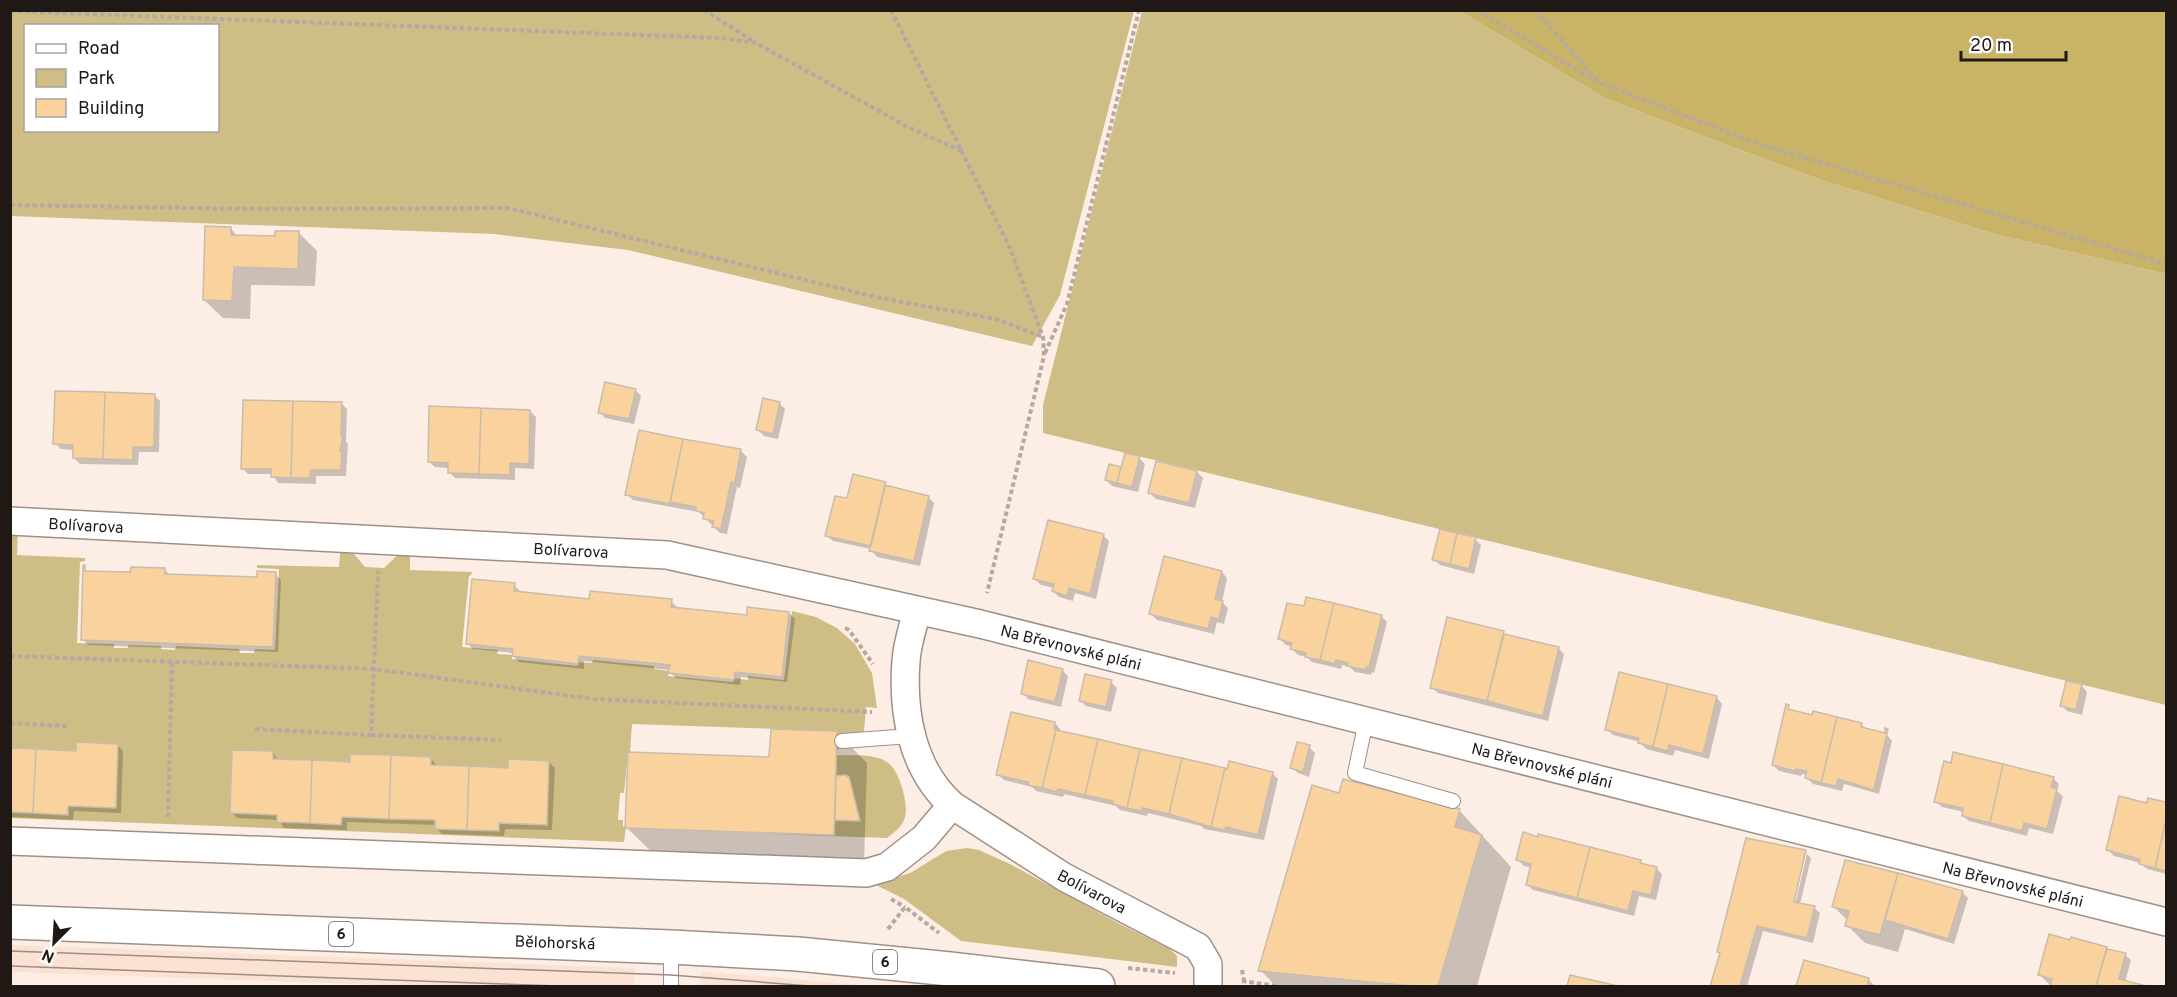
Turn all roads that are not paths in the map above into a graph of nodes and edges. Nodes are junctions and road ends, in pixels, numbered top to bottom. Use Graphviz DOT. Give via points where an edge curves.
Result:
graph roads {
  1 [pos="10,521"];
  2 [pos="917,611"];
  3 [pos="1366,721"];
  4 [pos="911,736"];
  5 [pos="842,741"];
  6 [pos="1453,801"];
  7 [pos="952,806"];
  8 [pos="10,841"];
  9 [pos="10,922"];
  10 [pos="2166,922"];
  11 [pos="671,947"];
  12 [pos="1110,977"];
  13 [pos="671,987"];
  14 [pos="1208,987"];
  1 -- 2 [label="street, Bolívarova" via="667,555"];
  2 -- 3 [label="street, Na Břevnovské pláni"];
  2 -- 4 [label="street, Bolívarova" via="906,659 905,707"];
  3 -- 6 [label="lane" via="1355,773"];
  3 -- 10 [label="street, Na Břevnovské pláni"];
  4 -- 5 [label="lane"];
  4 -- 7 [label="street, Bolívarova" via="928,779"];
  7 -- 8 [label="street" via="924,838 887,867 866,873"];
  7 -- 14 [label="street, Bolívarova" via="1064,877 1198,947 1208,964"];
  9 -- 11 [label="main road, Bělohorská / 6"];
  11 -- 12 [label="main road, Bělohorská / 6" via="798,954 961,970"];
  11 -- 13 [label="lane"];
}
